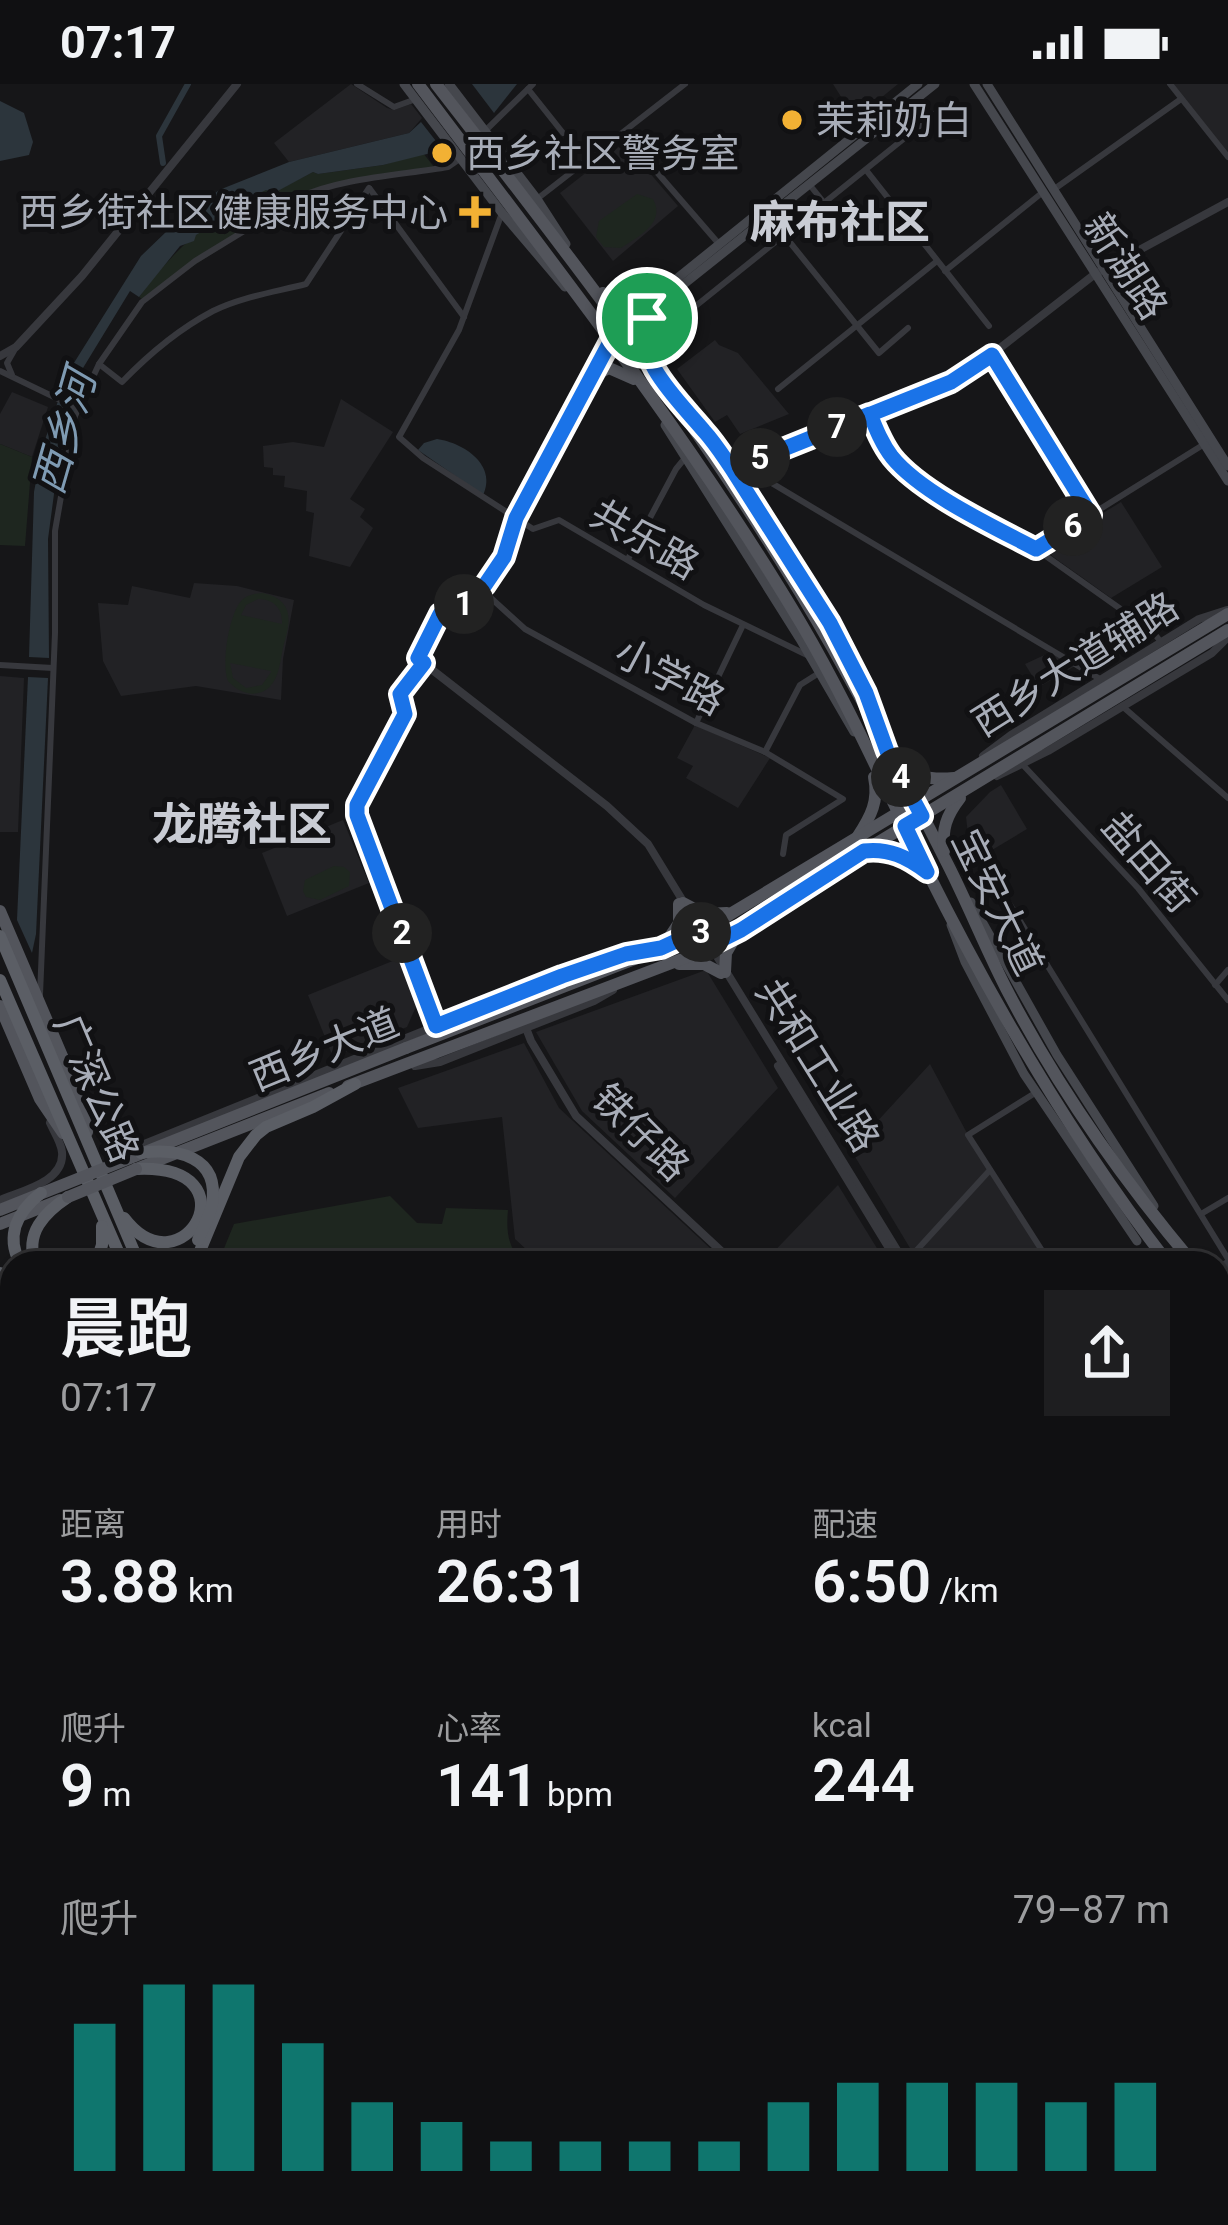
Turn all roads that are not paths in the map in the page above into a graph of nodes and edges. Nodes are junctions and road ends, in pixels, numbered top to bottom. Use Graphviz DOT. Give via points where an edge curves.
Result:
graph roads {
  1 [pos="237,84"];
  2 [pos="357,84"];
  3 [pos="404,84"];
  4 [pos="436,84"];
  5 [pos="685,84"];
  6 [pos="918,84"];
  7 [pos="935,84"];
  8 [pos="1169,84"];
  9 [pos="977,85"];
  10 [pos="530,86"];
  11 [pos="418,89"];
  12 [pos="446,94"];
  13 [pos="1181,99"];
  14 [pos="952,100"];
  15 [pos="835,104"];
  16 [pos="473,124"];
  17 [pos="485,131"];
  18 [pos="623,132"];
  19 [pos="562,133"];
  20 [pos="854,135"];
  21 [pos="453,139"];
  22 [pos="1228,157"];
  23 [pos="461,158"];
  24 [pos="866,170"];
  25 [pos="368,184"];
  26 [pos="809,184"];
  27 [pos="1048,191"];
  28 [pos="537,199"];
  29 [pos="1228,202"];
  30 [pos="825,204"];
  31 [pos="502,213"];
  32 [pos="784,235"];
  33 [pos="718,244"];
  34 [pos="938,261"];
  35 [pos="945,271"];
  36 [pos="1099,271"];
  37 [pos="589,281"];
  38 [pos="655,301"];
  39 [pos="692,308"];
  40 [pos="464,316"];
  41 [pos="596,323"];
  42 [pos="857,325"];
  43 [pos="989,326"];
  44 [pos="622,327"];
  45 [pos="908,328"];
  46 [pos="610,342"];
  47 [pos="16,347"];
  48 [pos="992,355"];
  49 [pos="0,356"];
  50 [pos="99,364"];
  51 [pos="0,371"];
  52 [pos="593,376"];
  53 [pos="14,377"];
  54 [pos="662,383"];
  55 [pos="643,386"];
  56 [pos="778,388"];
  57 [pos="77,412"];
  58 [pos="870,414"];
  59 [pos="1208,442"];
  60 [pos="685,458"];
  61 [pos="1228,466"];
  62 [pos="737,467"];
  63 [pos="1228,481"];
  64 [pos="1091,515"];
  65 [pos="516,518"];
  66 [pos="1036,549"];
  67 [pos="628,560"];
  68 [pos="481,589"];
  69 [pos="1228,611"];
  70 [pos="742,625"];
  71 [pos="1228,634"];
  72 [pos="1161,642"];
  73 [pos="810,656"];
  74 [pos="421,660"];
  75 [pos="0,665"];
  76 [pos="51,668"];
  77 [pos="819,673"];
  78 [pos="1100,679"];
  79 [pos="1122,706"];
  80 [pos="695,723"];
  81 [pos="887,751"];
  82 [pos="765,752"];
  83 [pos="870,758"];
  84 [pos="1023,765"];
  85 [pos="963,783"];
  86 [pos="1228,798"];
  87 [pos="919,810"];
  88 [pos="902,820"];
  89 [pos="857,838"];
  90 [pos="864,851"];
  91 [pos="977,851"];
  92 [pos="783,854"];
  93 [pos="947,864"];
  94 [pos="927,872"];
  95 [pos="681,903"];
  96 [pos="0,911"];
  97 [pos="734,911"];
  98 [pos="950,914"];
  99 [pos="741,930"];
  100 [pos="698,931"];
  101 [pos="0,936"];
  102 [pos="707,947"];
  103 [pos="661,948"];
  104 [pos="40,965"];
  105 [pos="666,965"];
  106 [pos="24,967"];
  107 [pos="1228,970"];
  108 [pos="723,973"];
  109 [pos="0,980"];
  110 [pos="627,980"];
  111 [pos="1215,985"];
  112 [pos="1228,1000"];
  113 [pos="40,1004"];
  114 [pos="0,1007"];
  115 [pos="436,1026"];
  116 [pos="526,1028"];
  117 [pos="426,1040"];
  118 [pos="390,1070"];
  119 [pos="355,1084"];
  120 [pos="1036,1093"];
  121 [pos="80,1098"];
  122 [pos="40,1099"];
  123 [pos="84,1153"];
  124 [pos="141,1153"];
  125 [pos="136,1169"];
  126 [pos="990,1169"];
  127 [pos="41,1193"];
  128 [pos="68,1197"];
  129 [pos="1228,1198"];
  130 [pos="0,1200"];
  131 [pos="112,1201"];
  132 [pos="98,1207"];
  133 [pos="0,1210"];
  134 [pos="1201,1214"];
  135 [pos="0,1224"];
  136 [pos="1137,1241"];
  137 [pos="14,1251"];
  138 [pos="32,1251"];
  139 [pos="99,1251"];
  140 [pos="118,1251"];
  141 [pos="134,1251"];
  142 [pos="195,1251"];
  143 [pos="197,1251"];
  144 [pos="721,1251"];
  145 [pos="896,1251"];
  146 [pos="914,1251"];
  147 [pos="1042,1251"];
  148 [pos="1159,1251"];
  149 [pos="1183,1251"];
  150 [pos="1221,1251"];
  1 -- 47 [label="street"];
  2 -- 11 [label="street" via="394,106"];
  3 -- 11 [label="main road"];
  4 -- 12 [label="main road, 宝安大道"];
  5 -- 18 [label="street"];
  6 -- 20 [label="main road"];
  7 -- 26 [label="main road"];
  8 -- 13 [label="street"];
  9 -- 27 [label="main road, 新湖路"];
  10 -- 17 [label="street"];
  10 -- 19 [label="street"];
  11 -- 12 [label="main road, 宝安大道"];
  12 -- 16 [label="main road, 宝安大道"];
  12 -- 21 [label="main road, 宝安大道"];
  13 -- 22 [label="street"];
  13 -- 27 [label="street"];
  14 -- 24 [label="street"];
  15 -- 20 [label="street"];
  16 -- 17 [label="main road"];
  16 -- 37 [label="main road, 宝安大道"];
  17 -- 28 [label="main road"];
  18 -- 28 [label="street"];
  18 -- 33 [label="street"];
  20 -- 33 [label="main road"];
  21 -- 23 [label="main road"];
  21 -- 41 [label="main road, 宝安大道"];
  23 -- 25 [label="street"];
  23 -- 31 [label="main road"];
  24 -- 30 [label="street"];
  24 -- 34 [label="street"];
  25 -- 40 [label="street"];
  25 -- 50 [label="street" via="306,194 195,261 142,302"];
  25 -- 50 [label="street" via="306,284 214,310 122,382"];
  26 -- 30 [label="street"];
  26 -- 38 [label="main road"];
  27 -- 35 [label="street"];
  27 -- 36 [label="main road, 新湖路"];
  28 -- 37 [label="main road"];
  29 -- 36 [label="street"];
  30 -- 32 [label="street"];
  31 -- 40 [label="street"];
  31 -- 41 [label="main road"];
  32 -- 39 [label="street"];
  32 -- 42 [label="street"];
  33 -- 38 [label="main road"];
  34 -- 35 [label="street"];
  34 -- 42 [label="street"];
  35 -- 43 [label="street"];
  36 -- 48 [label="street"];
  36 -- 59 [label="main road, 新湖路"];
  37 -- 38 [label="main road" via="623,304"];
  37 -- 44 [label="main road, 宝安大道"];
  38 -- 44 [label="main road"];
  38 -- 54 [label="main road" via="643,334"];
  40 -- 65 [label="street, 共乐路" via="400,437"];
  41 -- 46 [label="main road, 宝安大道"];
  42 -- 45 [label="street" via="879,352"];
  42 -- 56 [label="street"];
  44 -- 46 [label="main road"];
  44 -- 54 [label="main road, 宝安大道"];
  46 -- 52 [label="street"];
  46 -- 55 [label="main road, 宝安大道"];
  47 -- 49 [label="street"];
  47 -- 53 [label="street" via="8,363"];
  48 -- 58 [label="street" via="951,382"];
  48 -- 64 [label="street"];
  50 -- 57 [label="street"];
  51 -- 53 [label="street"];
  52 -- 55 [label="main road" via="609,368"];
  52 -- 65 [label="street"];
  53 -- 57 [label="street"];
  54 -- 62 [label="main road"];
  54 -- 81 [label="main road, 宝安大道" via="813,615"];
  55 -- 60 [label="main road"];
  55 -- 83 [label="main road, 宝安大道" via="802,626"];
  57 -- 76 [label="street" via="56,531"];
  58 -- 62 [label="street"];
  58 -- 66 [label="street" via="905,470"];
  59 -- 61 [label="main road, 新湖路"];
  59 -- 63 [label="main road, 新湖路"];
  59 -- 64 [label="street"];
  60 -- 67 [label="street"];
  60 -- 73 [label="main road"];
  62 -- 78 [label="street"];
  62 -- 81 [label="main road" via="830,623"];
  64 -- 66 [label="street"];
  65 -- 67 [label="street, 共乐路" via="532,529 559,520"];
  65 -- 68 [label="street" via="504,557"];
  66 -- 72 [label="street"];
  67 -- 70 [label="street, 共乐路"];
  68 -- 74 [label="street" via="440,614"];
  68 -- 80 [label="street, 小学路" via="525,629"];
  69 -- 72 [label="street, 西乡大道辅路"];
  69 -- 85 [label="main road, 西乡大道"];
  70 -- 73 [label="street, 共乐路"];
  70 -- 80 [label="street"];
  71 -- 79 [label="street, 西乡大道辅路"];
  71 -- 85 [label="main road, 西乡大道"];
  72 -- 78 [label="street, 西乡大道辅路"];
  73 -- 77 [label="main road"];
  74 -- 95 [label="street, 共和工业路" via="607,806 641,839"];
  74 -- 115 [label="street" via="400,694 405,714 357,811"];
  75 -- 76 [label="street"];
  76 -- 104 [label="street"];
  77 -- 82 [label="street" via="800,685"];
  77 -- 83 [label="main road"];
  78 -- 85 [label="street, 西乡大道辅路" via="1011,735"];
  79 -- 84 [label="street, 西乡大道辅路"];
  79 -- 86 [label="street"];
  80 -- 82 [label="street, 小学路"];
  81 -- 85 [label="main road" via="917,776"];
  81 -- 87 [label="main road, 宝安大道"];
  82 -- 92 [label="street, 小学路" via="843,799 786,836"];
  83 -- 88 [label="main road, 宝安大道"];
  83 -- 89 [label="main road" via="877,796"];
  84 -- 85 [label="street, 西乡大道辅路"];
  84 -- 111 [label="street, 盐田街"];
  85 -- 87 [label="main road, 西乡大道"];
  85 -- 93 [label="main road" via="944,825"];
  87 -- 88 [label="main road, 西乡大道"];
  87 -- 93 [label="main road, 宝安大道"];
  88 -- 89 [label="main road, 西乡大道"];
  88 -- 90 [label="main road, 西乡大道"];
  88 -- 94 [label="main road, 宝安大道"];
  89 -- 97 [label="main road, 西乡大道"];
  90 -- 94 [label="main road" via="895,853"];
  90 -- 99 [label="main road, 西乡大道"];
  91 -- 134 [label="street"];
  93 -- 149 [label="main road, 宝安大道" via="1042,1052 1114,1165"];
  94 -- 98 [label="main road, 宝安大道"];
  95 -- 97 [label="main road" via="704,914"];
  95 -- 100 [label="street, 共和工业路"];
  95 -- 103 [label="main road" via="679,923"];
  96 -- 106 [label="main road"];
  97 -- 100 [label="main road, 西乡大道"];
  98 -- 120 [label="main road" via="965,962"];
  98 -- 148 [label="main road, 宝安大道" via="1061,1114"];
  99 -- 102 [label="main road, 西乡大道"];
  99 -- 108 [label="main road"];
  100 -- 102 [label="street, 共和工业路"];
  100 -- 103 [label="main road, 西乡大道"];
  101 -- 123 [label="highway, 广深公路"];
  102 -- 105 [label="main road, 西乡大道"];
  102 -- 108 [label="street, 共和工业路"];
  103 -- 115 [label="street"];
  103 -- 117 [label="main road, 西乡大道"];
  104 -- 106 [label="street"];
  104 -- 113 [label="street"];
  105 -- 108 [label="main road" via="704,964"];
  105 -- 110 [label="main road, 西乡大道"];
  106 -- 113 [label="main road"];
  107 -- 111 [label="street"];
  108 -- 145 [label="street, 共和工业路"];
  109 -- 123 [label="highway, 广深公路"];
  110 -- 116 [label="street"];
  110 -- 118 [label="main road, 西乡大道"];
  111 -- 112 [label="street, 盐田街"];
  113 -- 121 [label="main road"];
  114 -- 122 [label="main road"];
  115 -- 117 [label="main road"];
  115 -- 121 [label="street" via="126,1150 107,1144"];
  116 -- 118 [label="street" via="440,1062"];
  116 -- 144 [label="street, 铁仔路" via="576,1116"];
  117 -- 124 [label="main road, 西乡大道, bridge"];
  118 -- 119 [label="main road, 西乡大道"];
  119 -- 125 [label="main road, 西乡大道, bridge"];
  119 -- 143 [label="highway, bridge" via="266,1126 246,1145"];
  120 -- 126 [label="street" via="968,1135"];
  120 -- 136 [label="main road"];
  121 -- 123 [label="main road"];
  122 -- 123 [label="main road"];
  122 -- 130 [label="street" via="62,1149 59,1168"];
  123 -- 131 [label="highway, 广深公路"];
  123 -- 132 [label="highway, 广深公路"];
  124 -- 127 [label="main road, 西乡大道, bridge"];
  124 -- 142 [label="highway, bridge" via="181,1152 206,1171 212,1202"];
  125 -- 128 [label="main road, 西乡大道, bridge"];
  125 -- 131 [label="highway" via="164,1169 192,1183 201,1216 193,1229 164,1242 138,1232"];
  126 -- 146 [label="street"];
  126 -- 147 [label="street"];
  127 -- 133 [label="main road, 西乡大道, bridge"];
  127 -- 137 [label="highway, bridge" via="14,1229"];
  128 -- 135 [label="main road, 西乡大道, bridge"];
  128 -- 138 [label="highway" via="46,1214"];
  129 -- 134 [label="street"];
  131 -- 141 [label="highway, 广深公路"];
  132 -- 139 [label="highway"];
  132 -- 140 [label="highway, 广深公路"];
  134 -- 150 [label="street"];
}
